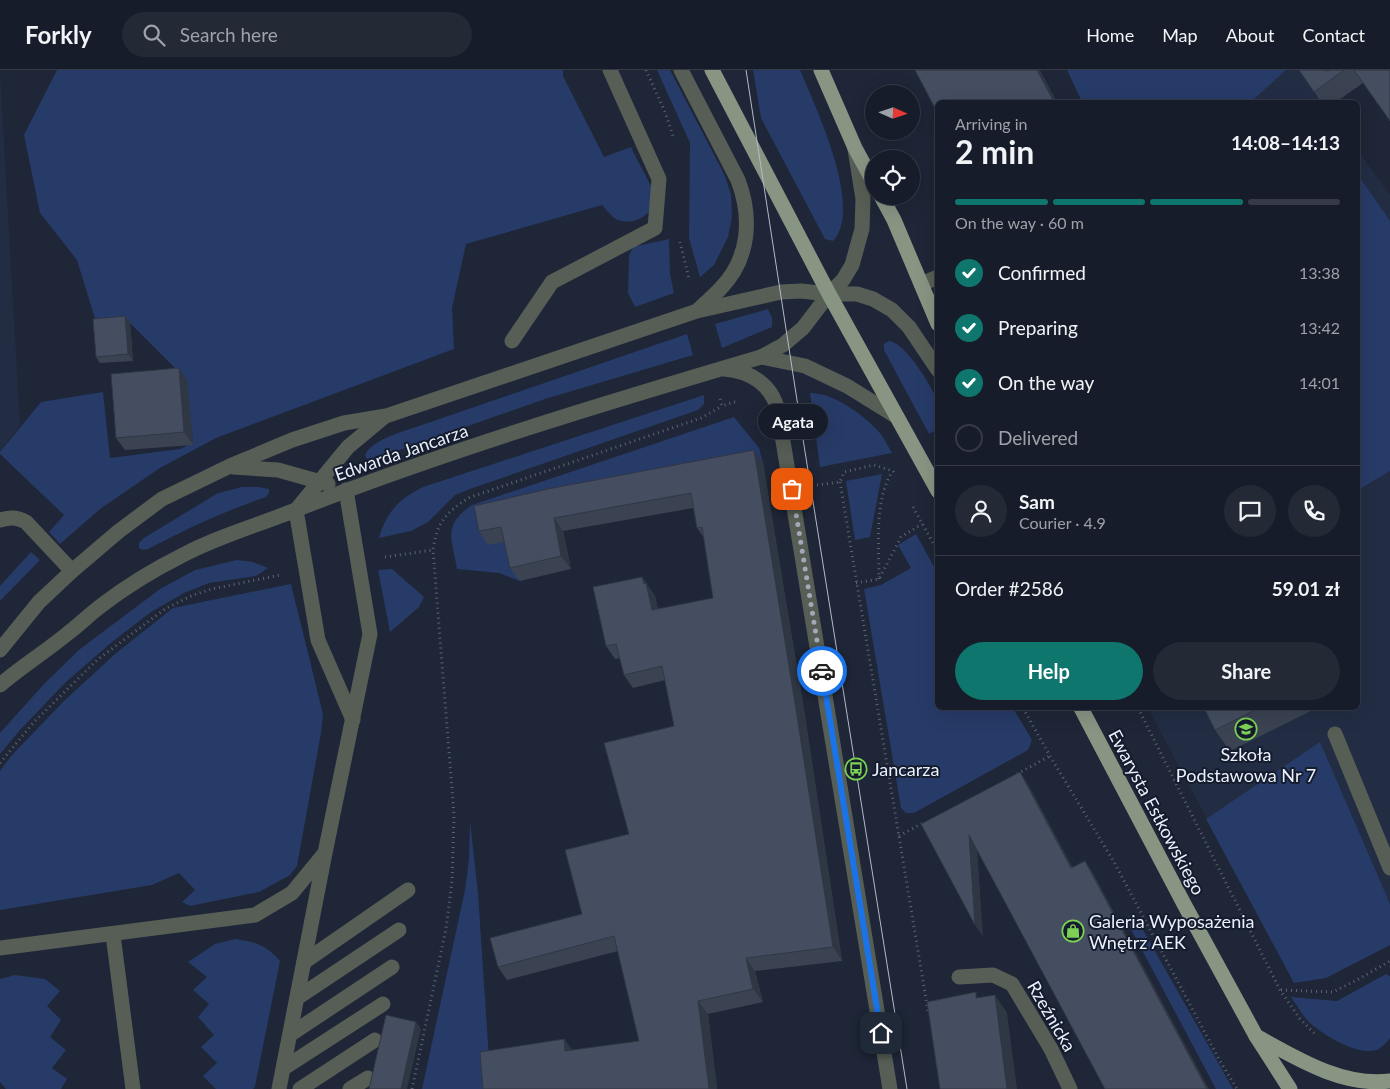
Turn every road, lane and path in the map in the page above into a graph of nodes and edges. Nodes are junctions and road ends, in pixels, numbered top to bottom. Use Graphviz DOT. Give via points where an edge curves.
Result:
graph roads {
  1 [pos="610,70"];
  2 [pos="681,70"];
  3 [pos="712,70"];
  4 [pos="821,70"];
  5 [pos="855,148"];
  6 [pos="865,166"];
  7 [pos="886,205"];
  8 [pos="935,278"];
  9 [pos="920,284"];
  10 [pos="829,294"];
  11 [pos="697,311"];
  12 [pos="935,317"];
  13 [pos="512,341"];
  14 [pos="761,357"];
  15 [pos="935,366"];
  16 [pos="720,369"];
  17 [pos="722,406"];
  18 [pos="386,416"];
  19 [pos="897,417"];
  20 [pos="918,458"];
  21 [pos="230,466"];
  22 [pos="893,471"];
  23 [pos="897,479"];
  24 [pos="320,480"];
  25 [pos="840,482"];
  26 [pos="935,486"];
  27 [pos="792,489"];
  28 [pos="346,490"];
  29 [pos="910,502"];
  30 [pos="296,510"];
  31 [pos="0,520"];
  32 [pos="922,524"];
  33 [pos="935,547"];
  34 [pos="433,550"];
  35 [pos="358,560"];
  36 [pos="306,570"];
  37 [pos="72,571"];
  38 [pos="879,579"];
  39 [pos="856,584"];
  40 [pos="0,650"];
  41 [pos="0,685"];
  42 [pos="1024,710"];
  43 [pos="1082,710"];
  44 [pos="1139,710"];
  45 [pos="353,720"];
  46 [pos="1335,734"];
  47 [pos="1050,756"];
  48 [pos="0,763"];
  49 [pos="1014,776"];
  50 [pos="933,818"];
  51 [pos="899,836"];
  52 [pos="324,853"];
  53 [pos="1390,868"];
  54 [pos="408,890"];
  55 [pos="399,930"];
  56 [pos="113,934"];
  57 [pos="0,948"];
  58 [pos="1390,961"];
  59 [pos="304,962"];
  60 [pos="392,967"];
  61 [pos="959,977"];
  62 [pos="1280,990"];
  63 [pos="297,998"];
  64 [pos="382,1004"];
  65 [pos="929,1019"];
  66 [pos="291,1034"];
  67 [pos="1256,1036"];
  68 [pos="1319,1038"];
  69 [pos="375,1040"];
  70 [pos="284,1068"];
  71 [pos="368,1078"];
  72 [pos="1390,1080"];
  73 [pos="133,1089"];
  74 [pos="280,1089"];
  75 [pos="300,1089"];
  76 [pos="350,1089"];
  77 [pos="412,1089"];
  78 [pos="890,1089"];
  79 [pos="1070,1089"];
  80 [pos="1237,1089"];
  81 [pos="1290,1089"];
  1 -- 13 [label="street" via="659,179 655,228 552,282"];
  2 -- 11 [label="street" via="738,180 747,213 747,237 733,272 722,288"];
  3 -- 10 [label="main road"];
  4 -- 5 [label="main road"];
  5 -- 6 [label="main road"];
  5 -- 10 [label="street, Edwarda Jancarza" via="863,199 862,229 852,265"];
  7 -- 9 [label="main road"];
  8 -- 9 [label="street"];
  9 -- 12 [label="main road"];
  10 -- 11 [label="street" via="781,292"];
  10 -- 14 [label="street, Edwarda Jancarza" via="788,342"];
  10 -- 15 [label="street" via="857,294 892,310 909,327"];
  10 -- 19 [label="main road"];
  11 -- 18 [label="street"];
  14 -- 16 [label="street, Edwarda Jancarza"];
  14 -- 19 [label="street" via="805,366 847,386"];
  16 -- 27 [label="street" via="750,375 772,394"];
  16 -- 28 [label="street, Edwarda Jancarza" via="530,426"];
  17 -- 34 [label="path" via="701,418 468,498 452,509 436,531"];
  18 -- 21 [label="street" via="344,423"];
  18 -- 24 [label="street" via="348,447"];
  19 -- 20 [label="main road"];
  20 -- 22 [label="path"];
  20 -- 26 [label="main road"];
  21 -- 24 [label="street" via="278,470"];
  21 -- 37 [label="street" via="162,499"];
  22 -- 23 [label="path"];
  22 -- 25 [label="path" via="874,465 844,472"];
  22 -- 38 [label="path" via="886,482 879,518"];
  24 -- 28 [label="street"];
  24 -- 30 [label="street"];
  25 -- 27 [label="path"];
  25 -- 39 [label="path"];
  27 -- 78 [label="street"];
  28 -- 30 [label="street, Edwarda Jancarza"];
  28 -- 35 [label="street"];
  29 -- 32 [label="path"];
  30 -- 36 [label="street"];
  30 -- 41 [label="street, Edwarda Jancarza" via="226,535 181,555 136,581"];
  31 -- 37 [label="street" via="13,517 26,522"];
  32 -- 33 [label="path"];
  32 -- 38 [label="path" via="901,537"];
  34 -- 35 [label="path"];
  34 -- 77 [label="path" via="454,815 452,880 446,929"];
  35 -- 45 [label="street" via="370,634"];
  36 -- 45 [label="street" via="318,640"];
  36 -- 48 [label="path" via="212,589 165,609 97,660 34,722"];
  37 -- 40 [label="street" via="40,602"];
  38 -- 39 [label="path"];
  39 -- 51 [label="path"];
  42 -- 47 [label="path"];
  43 -- 67 [label="main road, Ewarysta Estkowskiego"];
  44 -- 62 [label="path"];
  45 -- 52 [label="street"];
  46 -- 53 [label="street"];
  47 -- 49 [label="path"];
  47 -- 80 [label="path" via="1114,862"];
  50 -- 51 [label="path"];
  51 -- 65 [label="path"];
  52 -- 56 [label="street" via="292,892 256,915"];
  52 -- 59 [label="street"];
  54 -- 59 [label="street"];
  55 -- 63 [label="street"];
  56 -- 57 [label="street"];
  56 -- 73 [label="street"];
  58 -- 62 [label="path" via="1333,992"];
  59 -- 63 [label="street"];
  60 -- 66 [label="street"];
  61 -- 79 [label="street, Rzeźnicka" via="994,975 1012,984 1051,1049"];
  62 -- 68 [label="path" via="1300,1020"];
  63 -- 66 [label="street"];
  64 -- 70 [label="street"];
  66 -- 70 [label="street"];
  67 -- 72 [label="main road" via="1330,1072 1373,1082"];
  67 -- 81 [label="main road, Ewarysta Estkowskiego"];
  69 -- 75 [label="street"];
  70 -- 74 [label="street"];
  71 -- 76 [label="street"];
}
